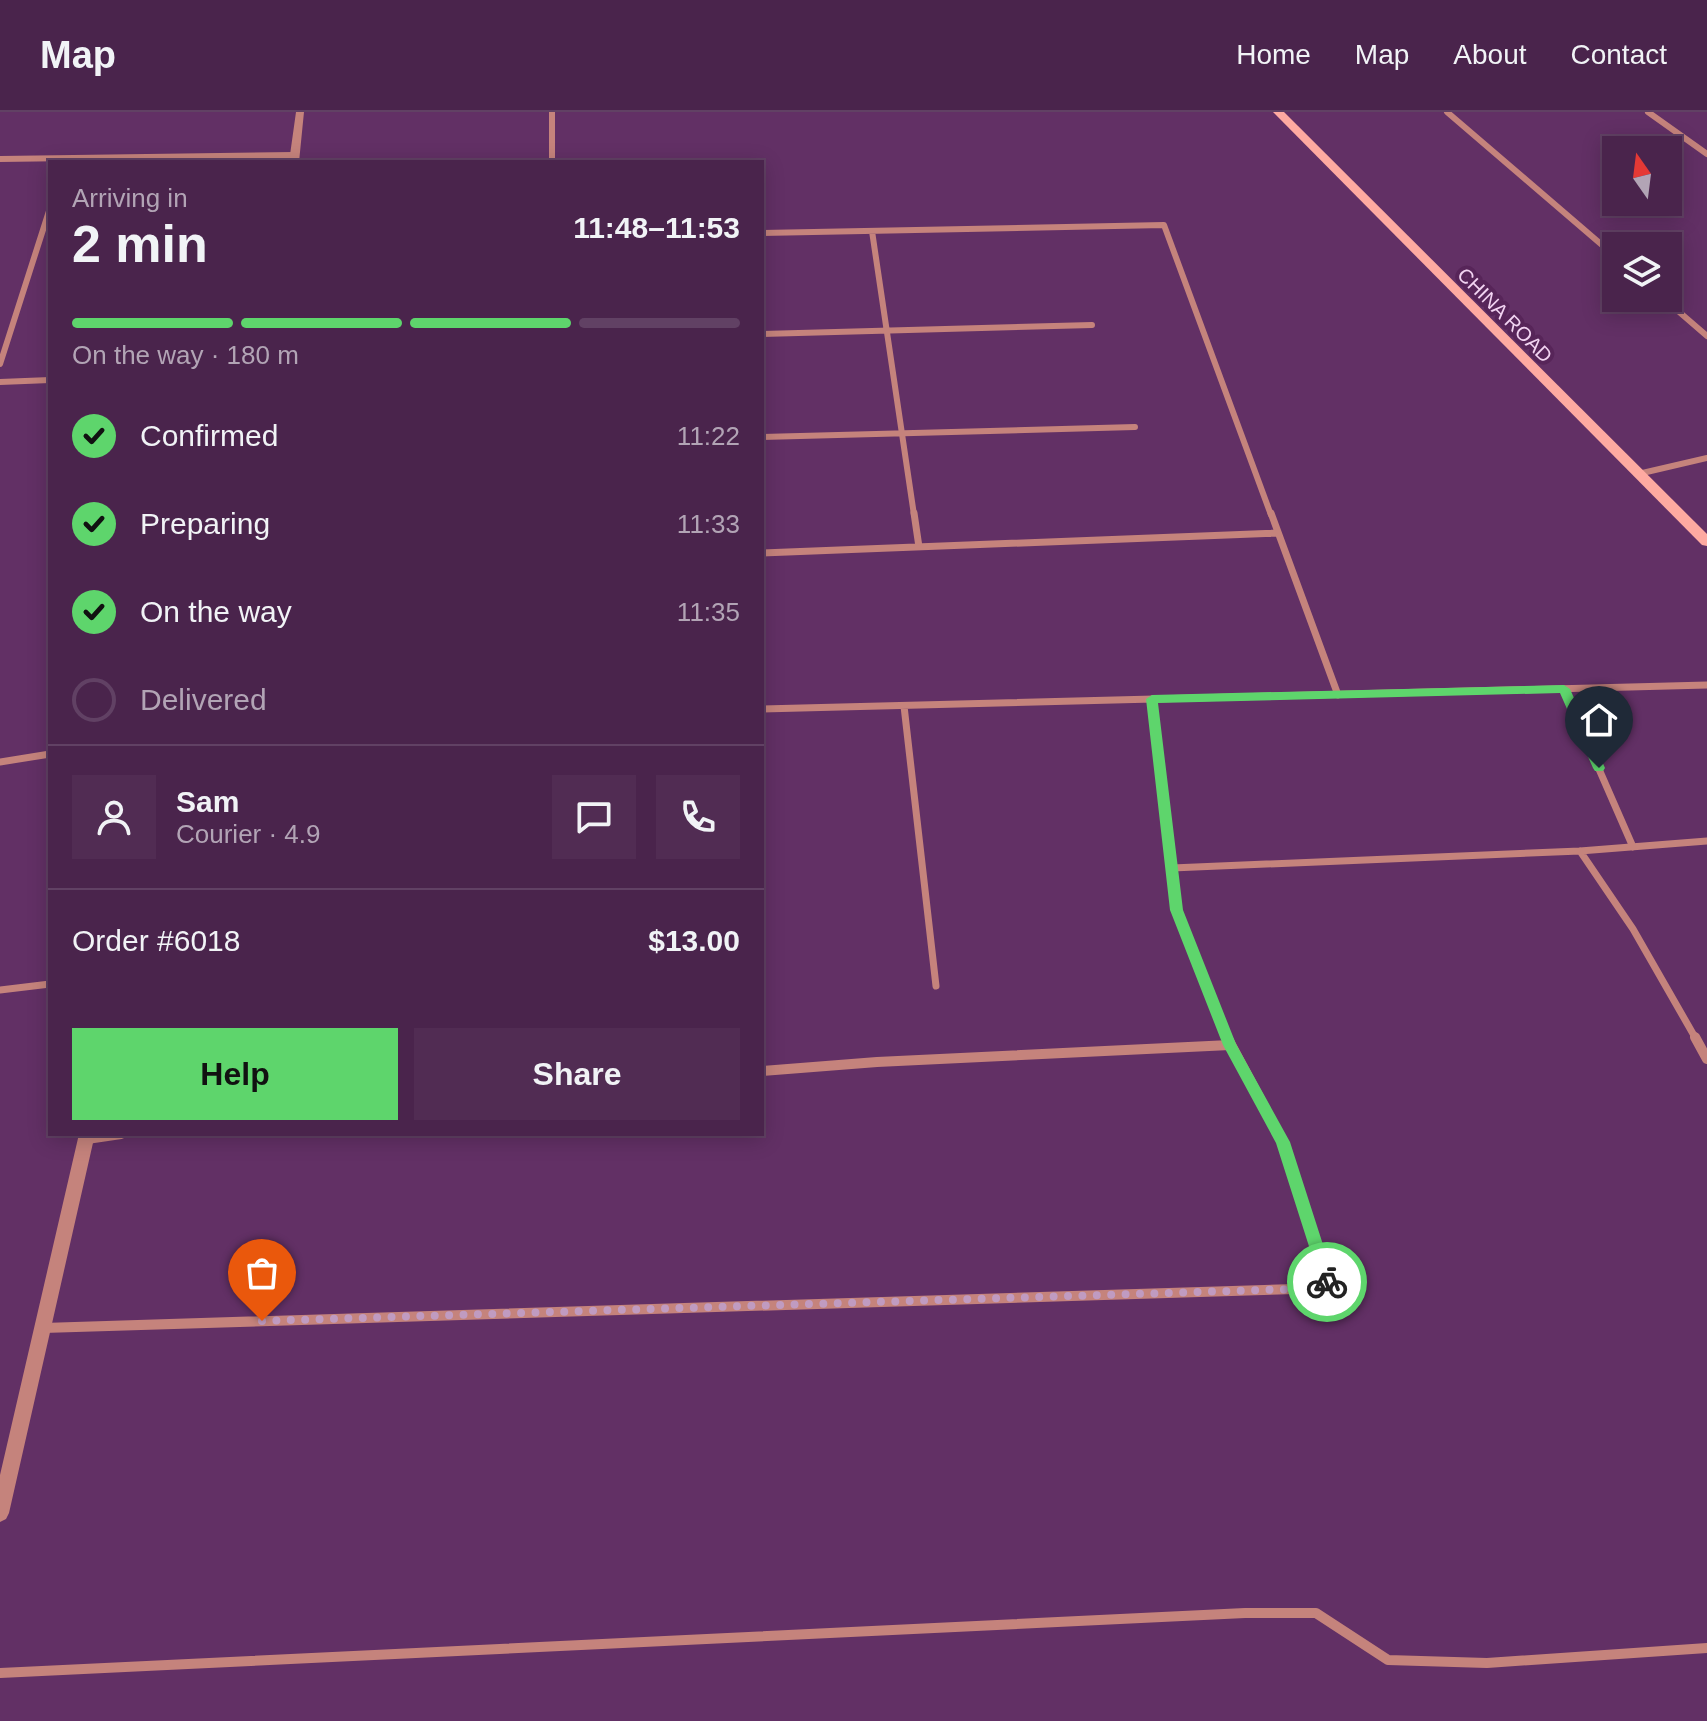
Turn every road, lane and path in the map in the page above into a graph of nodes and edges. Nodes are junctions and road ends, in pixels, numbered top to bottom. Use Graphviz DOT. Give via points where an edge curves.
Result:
graph roads {
  1 [pos="300,112"];
  2 [pos="552,112"];
  3 [pos="1278,112"];
  4 [pos="1447,112"];
  5 [pos="1648,112"];
  6 [pos="1707,154"];
  7 [pos="0,159"];
  8 [pos="294,159"];
  9 [pos="65,160"];
  10 [pos="552,160"];
  11 [pos="48,214"];
  12 [pos="872,231"];
  13 [pos="764,233"];
  14 [pos="1602,245"];
  15 [pos="1679,312"];
  16 [pos="1092,325"];
  17 [pos="887,331"];
  18 [pos="764,334"];
  19 [pos="1707,336"];
  20 [pos="0,364"];
  21 [pos="48,380"];
  22 [pos="0,382"];
  23 [pos="1135,427"];
  24 [pos="902,434"];
  25 [pos="764,437"];
  26 [pos="1707,458"];
  27 [pos="1638,474"];
  28 [pos="1278,533"];
  29 [pos="1707,542"];
  30 [pos="919,547"];
  31 [pos="764,553"];
  32 [pos="1707,685"];
  33 [pos="1564,689"];
  34 [pos="1338,695"];
  35 [pos="1152,699"];
  36 [pos="904,706"];
  37 [pos="764,709"];
  38 [pos="48,754"];
  39 [pos="0,762"];
  40 [pos="1707,841"];
  41 [pos="1633,847"];
  42 [pos="1580,851"];
  43 [pos="1172,868"];
  44 [pos="48,984"];
  45 [pos="936,986"];
  46 [pos="0,990"];
  47 [pos="1230,1045"];
  48 [pos="1707,1059"];
  49 [pos="764,1071"];
  50 [pos="86,1137"];
  51 [pos="42,1328"];
  52 [pos="0,1513"];
  53 [pos="1707,1648"];
  54 [pos="0,1673"];
  1 -- 8 [label="street"];
  2 -- 10 [label="street"];
  3 -- 27 [label="main road, CHINA ROAD"];
  4 -- 14 [label="street"];
  5 -- 6 [label="street"];
  7 -- 9 [label="street"];
  8 -- 9 [label="street"];
  11 -- 20 [label="street"];
  12 -- 13 [label="street"];
  12 -- 17 [label="street"];
  12 -- 28 [label="street" via="1164,225"];
  15 -- 19 [label="street"];
  16 -- 17 [label="street"];
  17 -- 18 [label="street"];
  17 -- 24 [label="street"];
  21 -- 22 [label="street"];
  23 -- 24 [label="street"];
  24 -- 25 [label="street"];
  24 -- 30 [label="street"];
  26 -- 27 [label="street"];
  27 -- 29 [label="main road, CHINA ROAD"];
  28 -- 30 [label="street"];
  28 -- 34 [label="street"];
  30 -- 31 [label="street"];
  32 -- 33 [label="street"];
  33 -- 34 [label="street"];
  33 -- 41 [label="street"];
  34 -- 35 [label="street"];
  35 -- 36 [label="street"];
  35 -- 43 [label="street"];
  36 -- 37 [label="street"];
  36 -- 45 [label="street"];
  38 -- 39 [label="street"];
  40 -- 41 [label="street"];
  41 -- 42 [label="street"];
  42 -- 43 [label="street"];
  42 -- 48 [label="street" via="1633,929"];
  43 -- 47 [label="street" via="1176,910"];
  44 -- 46 [label="street"];
  47 -- 49 [label="street"];
  47 -- 51 [label="street" via="1283,1142 1329,1288"];
  50 -- 51 [label="street"];
  51 -- 52 [label="street"];
  53 -- 54 [label="street" via="1487,1663 1388,1660 1316,1613 1245,1613"];
}
